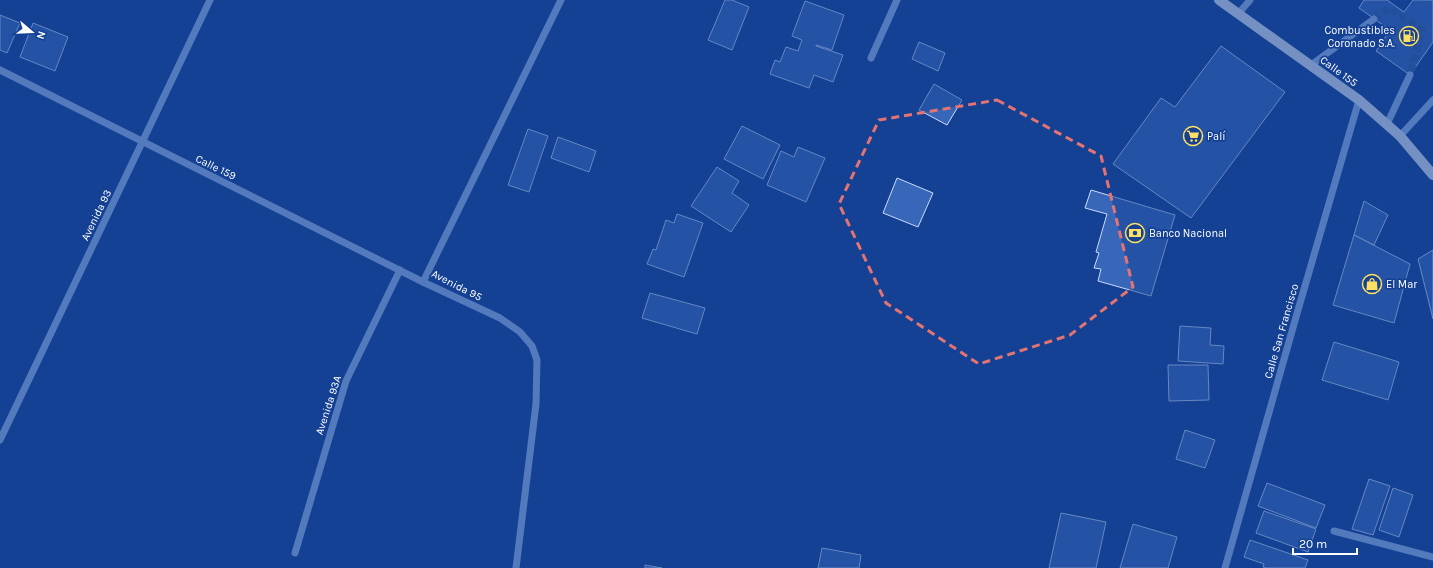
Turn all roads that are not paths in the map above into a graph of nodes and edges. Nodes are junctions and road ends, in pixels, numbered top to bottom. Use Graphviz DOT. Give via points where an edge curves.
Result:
graph roads {
  1 [pos="210,0"];
  2 [pos="561,0"];
  3 [pos="897,0"];
  4 [pos="1219,0"];
  5 [pos="1250,0"];
  6 [pos="1238,13"];
  7 [pos="1374,19"];
  8 [pos="871,58"];
  9 [pos="1311,65"];
  10 [pos="0,70"];
  11 [pos="1410,75"];
  12 [pos="1359,100"];
  13 [pos="1433,100"];
  14 [pos="1387,124"];
  15 [pos="1400,136"];
  16 [pos="143,143"];
  17 [pos="1433,176"];
  18 [pos="400,270"];
  19 [pos="423,282"];
  20 [pos="0,440"];
  21 [pos="1334,531"];
  22 [pos="294,553"];
  23 [pos="1433,557"];
  24 [pos="516,568"];
  25 [pos="1225,568"];
  1 -- 16 [label="street, Avenida 93"];
  2 -- 19 [label="street, Avenida 95"];
  3 -- 8 [label="street"];
  4 -- 6 [label="main road, Calle 155"];
  5 -- 6 [label="street"];
  6 -- 9 [label="main road, Calle 155"];
  7 -- 9 [label="street"];
  9 -- 12 [label="main road, Calle 155"];
  10 -- 16 [label="street, Calle 159"];
  11 -- 14 [label="street"];
  12 -- 14 [label="main road, Calle 155"];
  12 -- 25 [label="street, Calle San Francisco"];
  13 -- 15 [label="street"];
  14 -- 15 [label="main road, Calle 155"];
  15 -- 17 [label="main road, Calle 155"];
  16 -- 18 [label="street, Calle 159"];
  16 -- 20 [label="street, Avenida 93"];
  18 -- 19 [label="street, Calle 159"];
  18 -- 22 [label="street, Avenida 93A" via="346,381"];
  19 -- 24 [label="street, Avenida 95" via="500,318 520,332 532,346 536,360 536,404"];
  21 -- 23 [label="street"];
}
